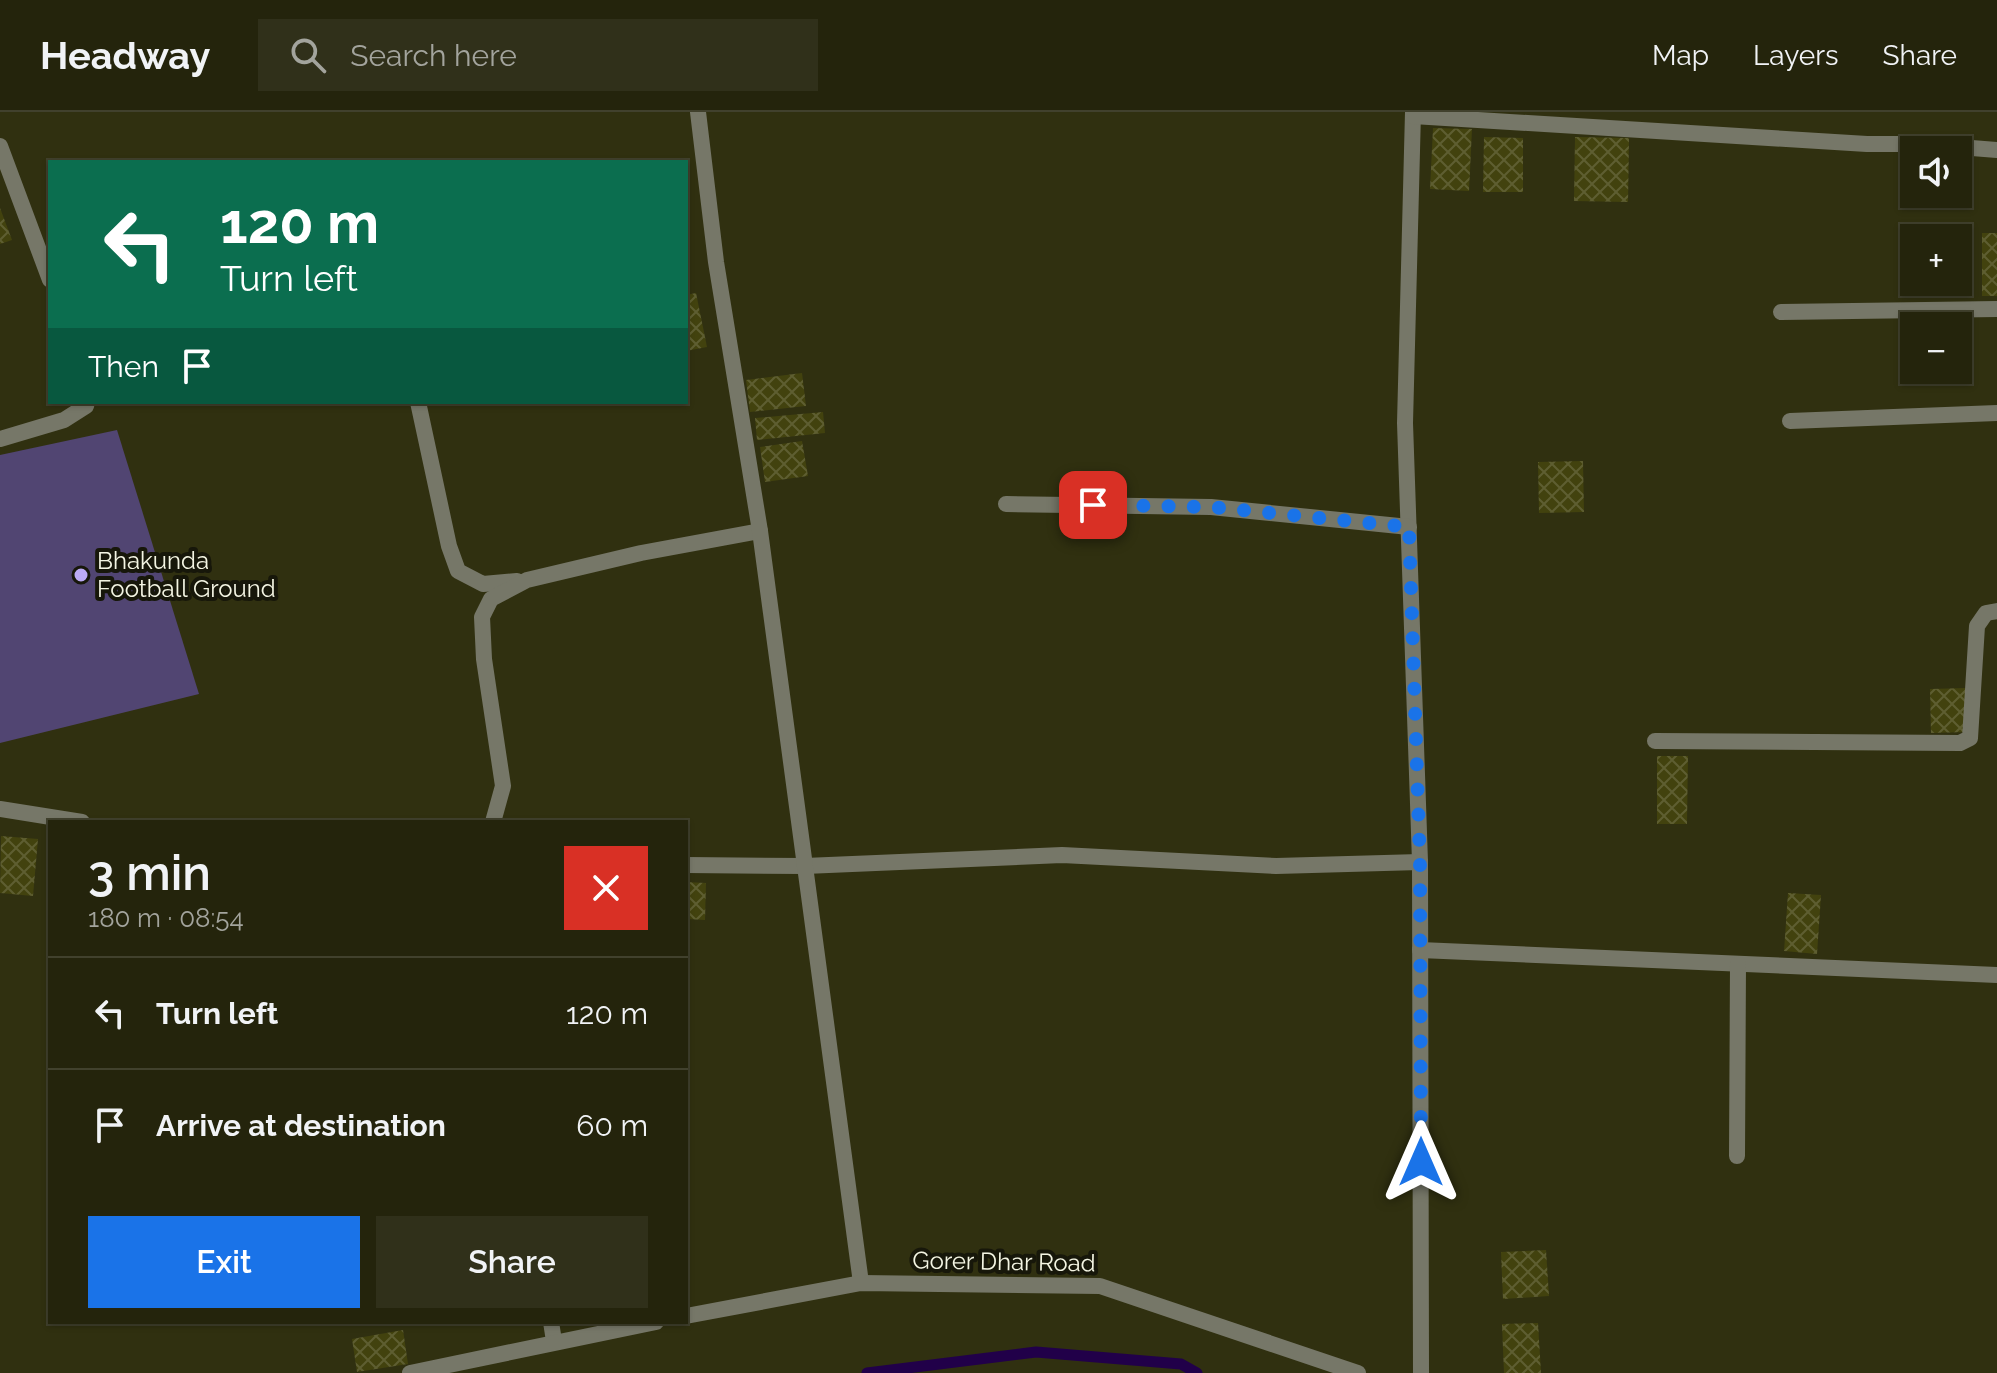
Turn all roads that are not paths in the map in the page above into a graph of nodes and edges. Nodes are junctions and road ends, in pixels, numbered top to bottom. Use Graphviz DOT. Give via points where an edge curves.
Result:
graph roads {
  1 [pos="698,112"];
  2 [pos="1413,114"];
  3 [pos="0,146"];
  4 [pos="1997,150"];
  5 [pos="48,275"];
  6 [pos="1997,309"];
  7 [pos="1781,312"];
  8 [pos="86,404"];
  9 [pos="418,404"];
  10 [pos="1997,413"];
  11 [pos="1790,421"];
  12 [pos="0,439"];
  13 [pos="1006,504"];
  14 [pos="1409,527"];
  15 [pos="760,531"];
  16 [pos="527,580"];
  17 [pos="1997,611"];
  18 [pos="1655,741"];
  19 [pos="0,809"];
  20 [pos="69,820"];
  21 [pos="494,820"];
  22 [pos="1420,862"];
  23 [pos="688,865"];
  24 [pos="805,866"];
  25 [pos="1420,950"];
  26 [pos="1738,964"];
  27 [pos="1997,975"];
  28 [pos="1737,1156"];
  29 [pos="861,1283"];
  30 [pos="688,1316"];
  31 [pos="551,1324"];
  32 [pos="645,1324"];
  33 [pos="554,1341"];
  34 [pos="410,1373"];
  35 [pos="1358,1373"];
  36 [pos="1421,1373"];
  1 -- 15 [label="street" via="716,262"];
  2 -- 4 [label="street"];
  2 -- 14 [label="street" via="1405,423"];
  3 -- 5 [label="street"];
  6 -- 7 [label="street"];
  8 -- 12 [label="street" via="64,420"];
  9 -- 16 [label="street" via="458,571 483,584"];
  10 -- 11 [label="street"];
  13 -- 14 [label="street" via="1211,507"];
  14 -- 22 [label="street"];
  15 -- 16 [label="street"];
  15 -- 24 [label="street"];
  16 -- 21 [label="street" via="491,599 482,617 503,786"];
  17 -- 18 [label="street" via="1986,613 1977,626 1970,738 1960,743"];
  19 -- 20 [label="street"];
  22 -- 24 [label="street" via="1276,866 1062,855"];
  22 -- 25 [label="street"];
  23 -- 24 [label="street"];
  24 -- 29 [label="street"];
  25 -- 26 [label="street"];
  25 -- 36 [label="street"];
  26 -- 27 [label="street"];
  26 -- 28 [label="street"];
  29 -- 30 [label="street, Gorer Dhar Road"];
  29 -- 35 [label="street, Gorer Dhar Road" via="1100,1286"];
  31 -- 33 [label="street"];
  32 -- 33 [label="street"];
  33 -- 34 [label="street"];
}
